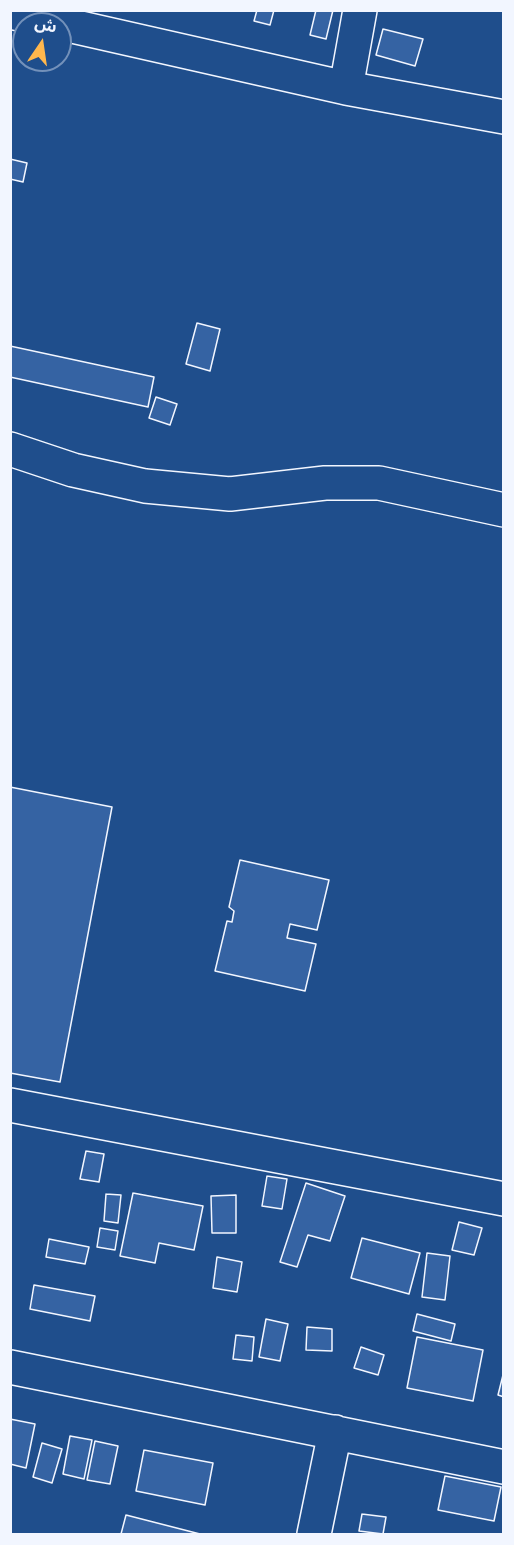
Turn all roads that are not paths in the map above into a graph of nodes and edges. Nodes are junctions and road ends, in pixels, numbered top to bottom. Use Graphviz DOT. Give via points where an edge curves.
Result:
graph roads {
  1 [pos="360,10"];
  2 [pos="10,12"];
  3 [pos="345,88"];
  4 [pos="504,117"];
  5 [pos="10,448"];
  6 [pos="504,510"];
  7 [pos="10,1105"];
  8 [pos="504,1199"];
  9 [pos="10,1367"];
  10 [pos="335,1432"];
  11 [pos="504,1467"];
  12 [pos="314,1534"];
  1 -- 3 [label="street"];
  2 -- 3 [label="street"];
  3 -- 4 [label="street"];
  5 -- 6 [label="street" via="73,470 145,486 230,494 325,483 379,483"];
  7 -- 8 [label="street"];
  9 -- 10 [label="street"];
  10 -- 11 [label="street"];
  10 -- 12 [label="street"];
}
